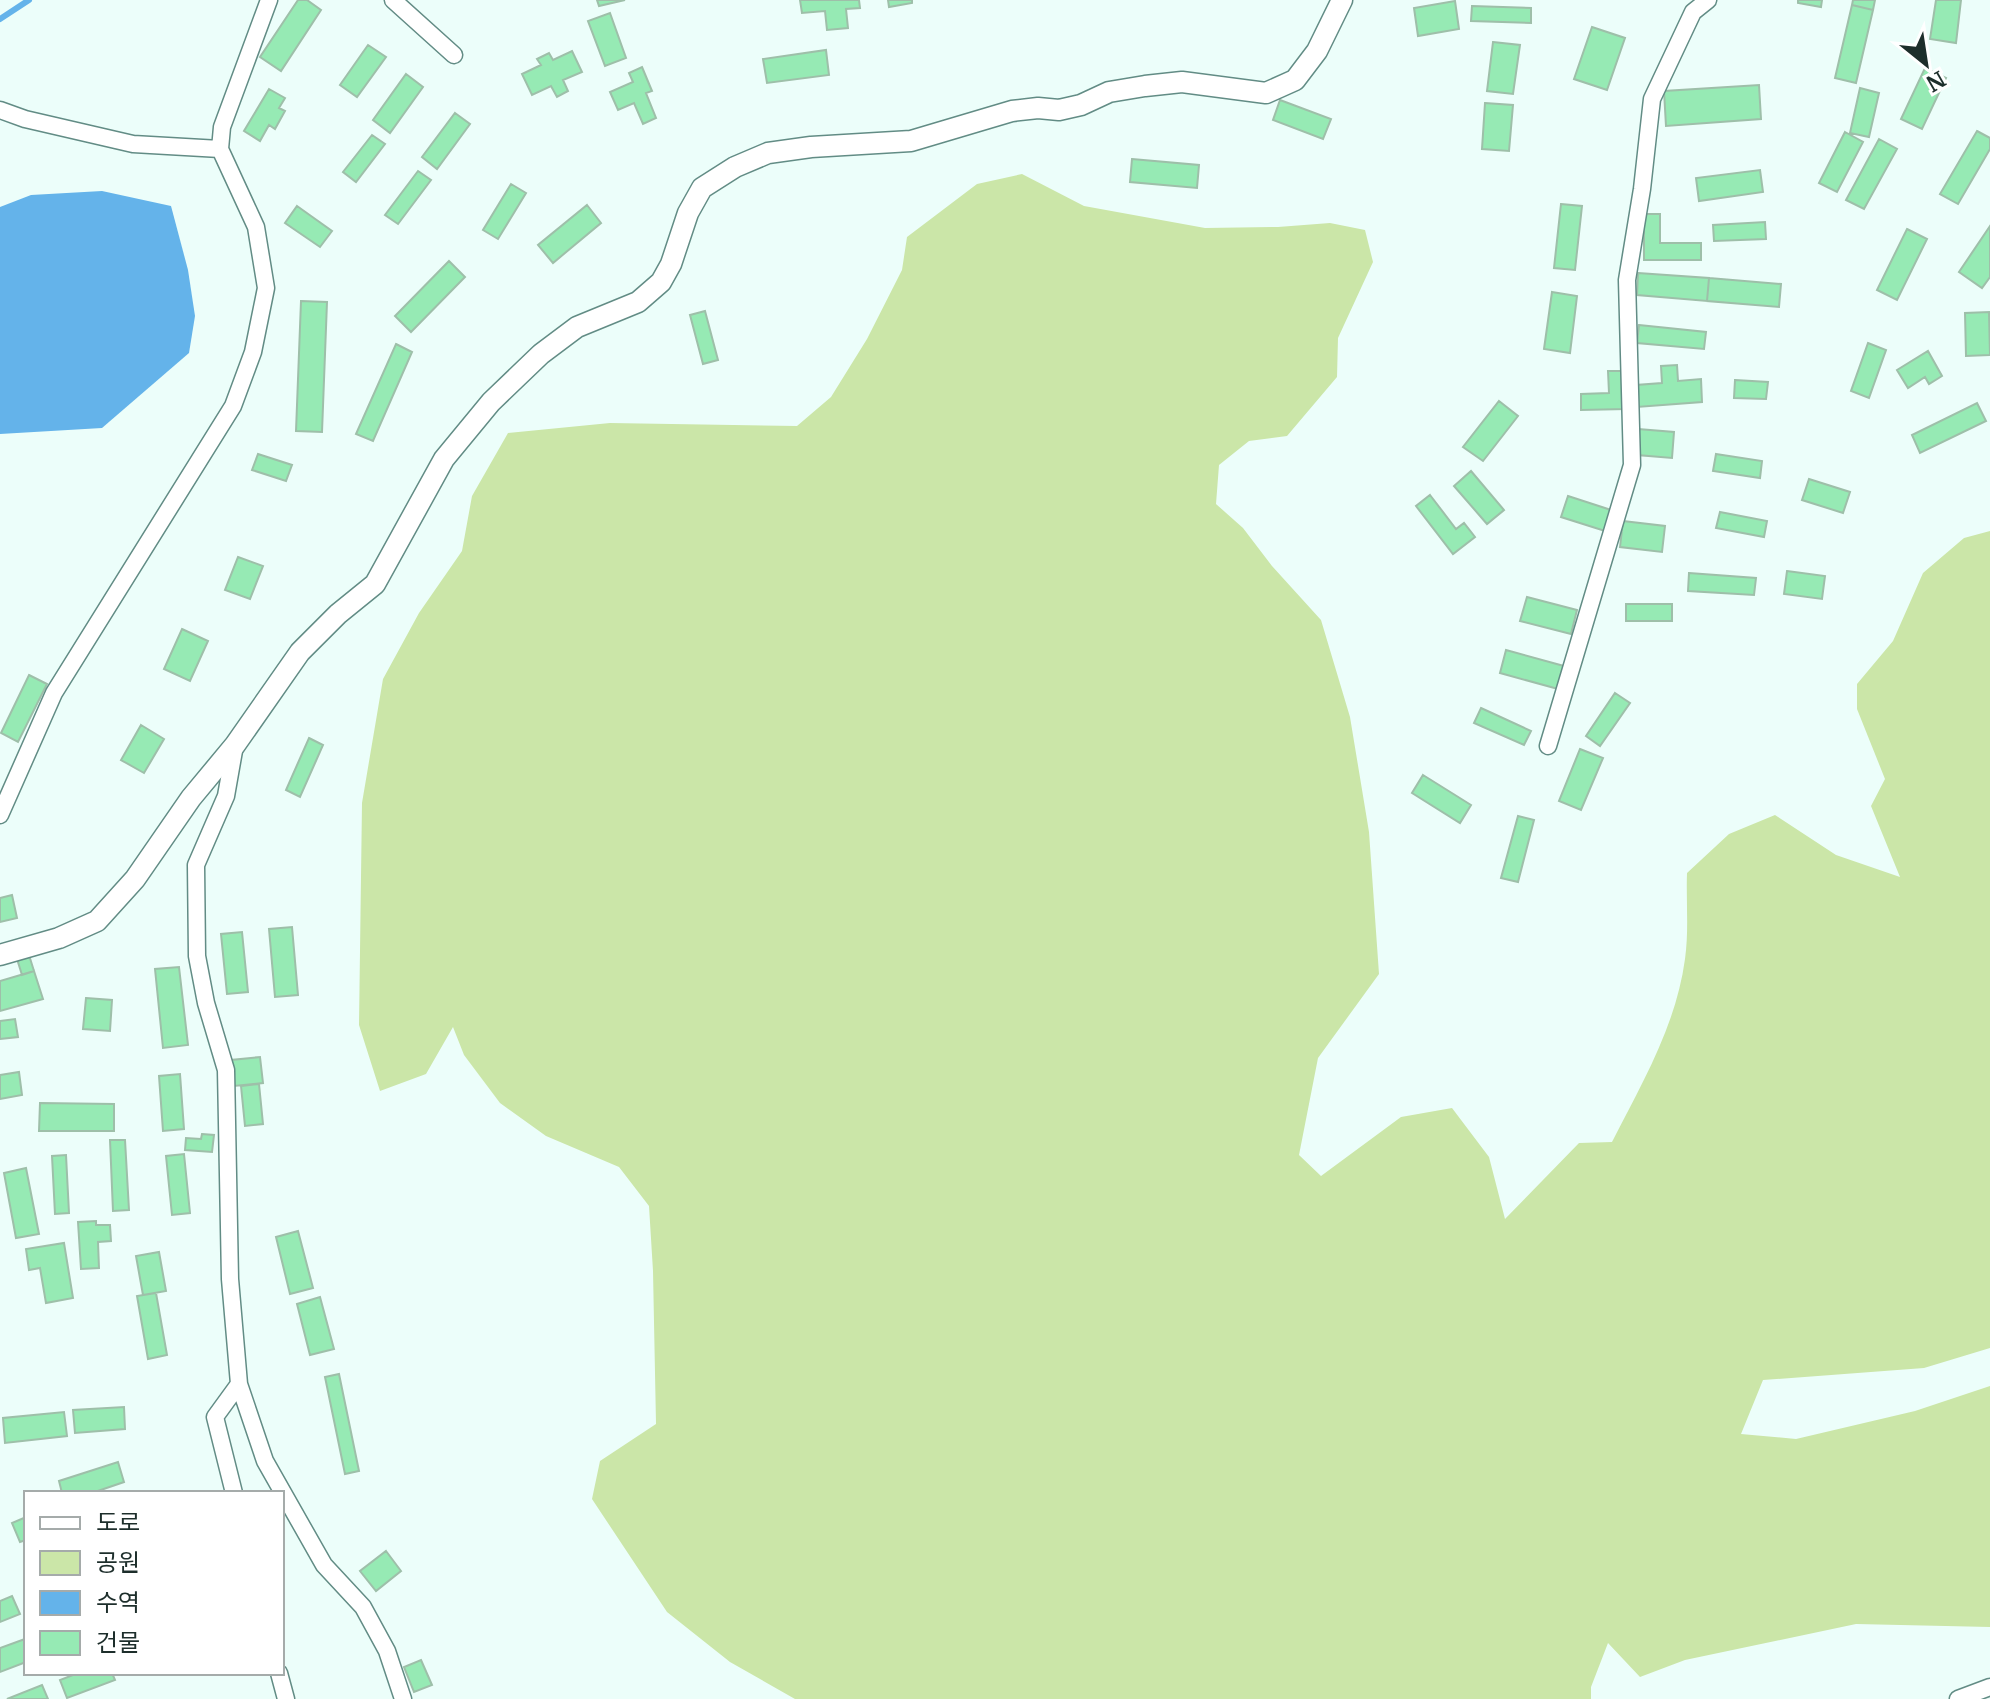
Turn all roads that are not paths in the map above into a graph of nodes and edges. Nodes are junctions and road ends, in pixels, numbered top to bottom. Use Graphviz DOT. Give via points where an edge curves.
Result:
graph roads {
  1 [pos="269,0"];
  2 [pos="393,0"];
  3 [pos="1342,0"];
  4 [pos="1708,0"];
  5 [pos="454,55"];
  6 [pos="0,110"];
  7 [pos="220,149"];
  8 [pos="235,745"];
  9 [pos="1548,746"];
  10 [pos="0,815"];
  11 [pos="0,955"];
  12 [pos="239,1384"];
  13 [pos="234,1491"];
  14 [pos="282,1491"];
  15 [pos="284,1494"];
  16 [pos="280,1675"];
  17 [pos="1990,1687"];
  18 [pos="286,1699"];
  19 [pos="403,1699"];
  20 [pos="1958,1699"];
  1 -- 7 [label="street" via="222,127"];
  2 -- 5 [label="street"];
  3 -- 8 [label="street" via="1317,51 1295,80 1266,93 1182,82 1109,92 1081,105 1012,111 911,141 768,153 702,188 661,282 638,302 577,327 491,402 444,459 375,584 300,652"];
  4 -- 9 [label="street" via="1693,12 1652,99 1627,280 1632,465"];
  6 -- 7 [label="street" via="133,144"];
  7 -- 10 [label="street" via="256,227 266,288 253,352 233,406 54,693"];
  8 -- 11 [label="street" via="97,921"];
  8 -- 12 [label="street" via="226,796 196,865 196,911 197,956 226,1070 230,1279"];
  12 -- 13 [label="street" via="215,1417"];
  12 -- 14 [label="street" via="265,1461"];
  15 -- 19 [label="street" via="324,1565 363,1607 387,1651"];
  16 -- 18 [label="street"];
  17 -- 20 [label="street"];
}
